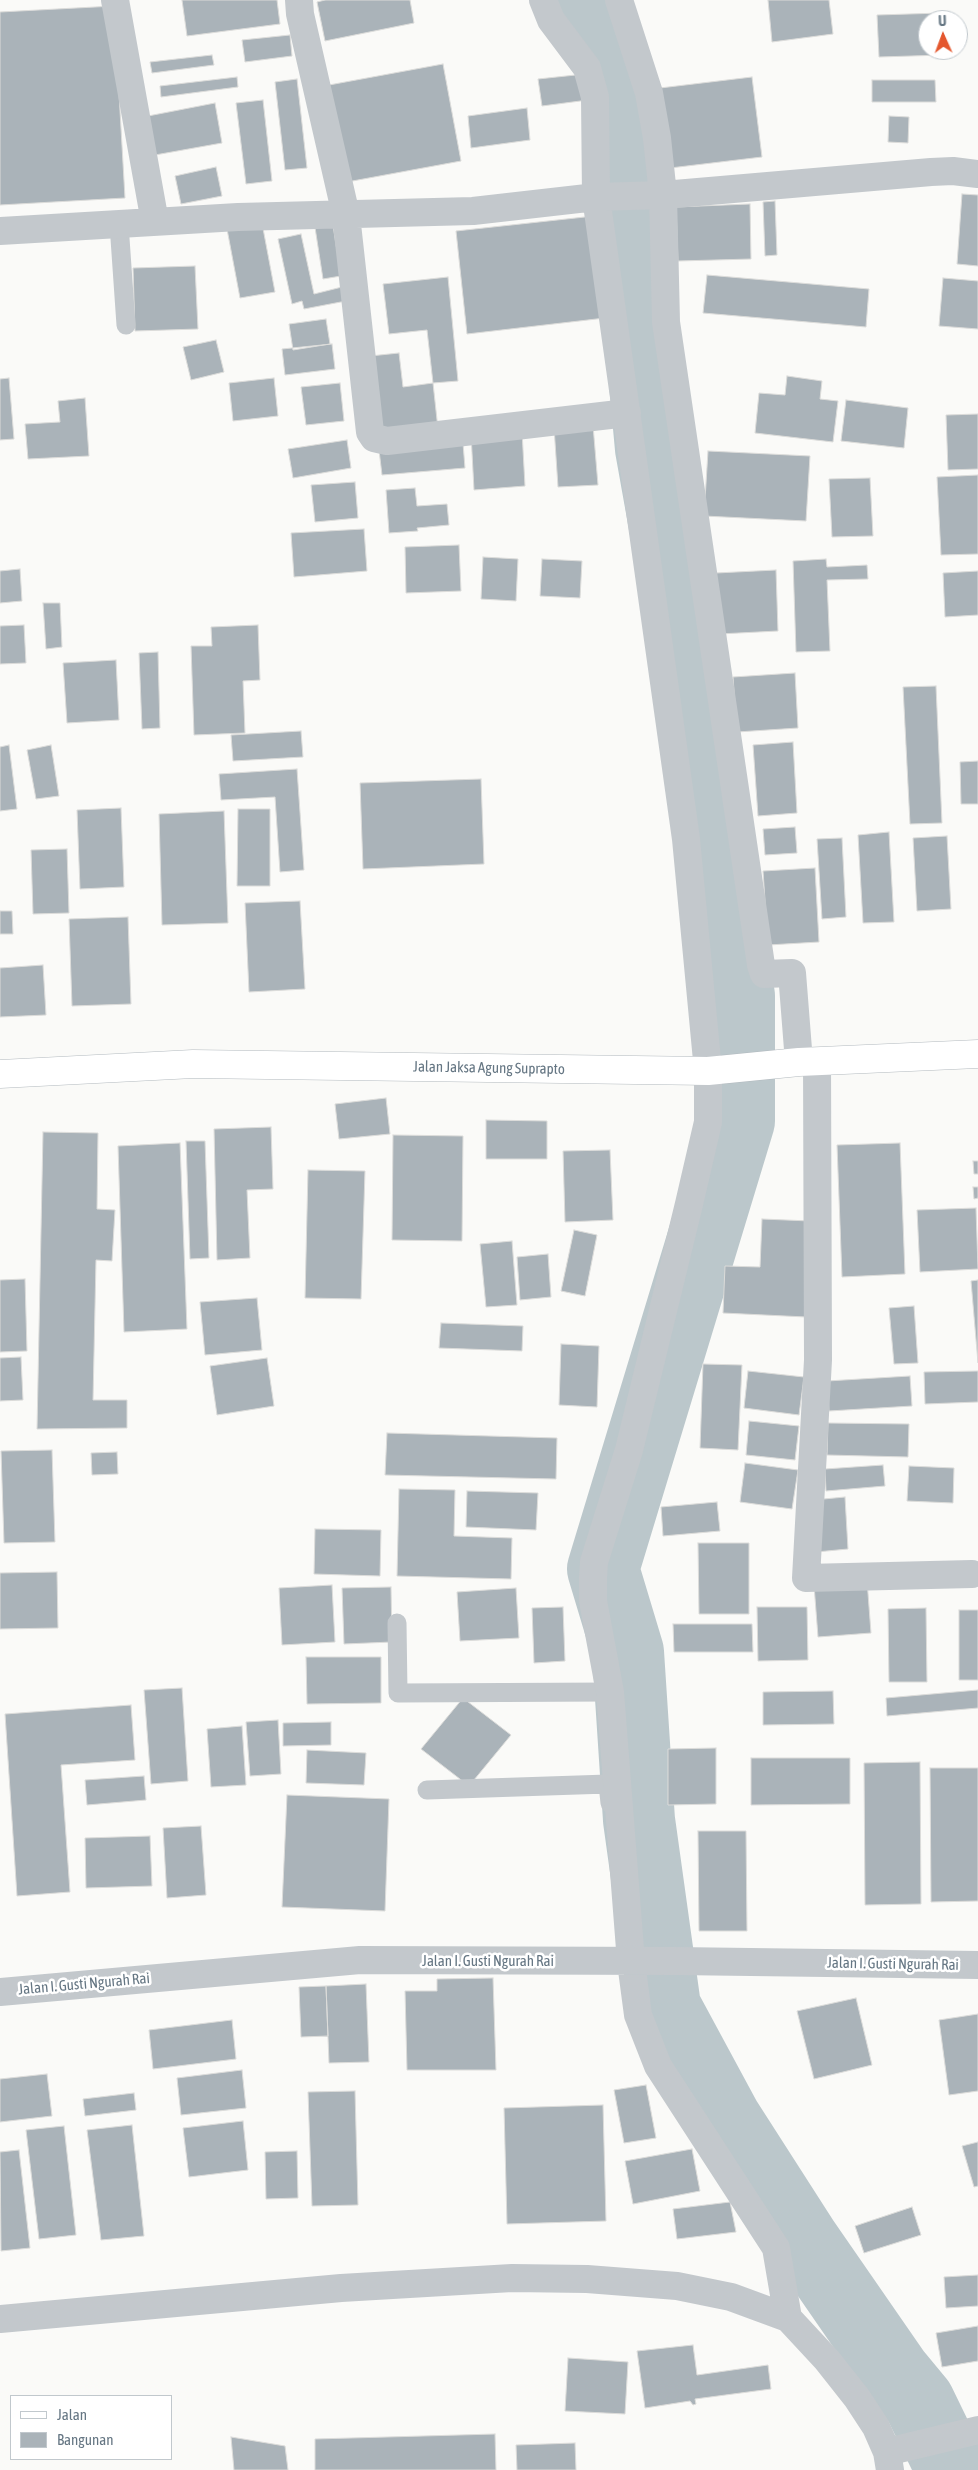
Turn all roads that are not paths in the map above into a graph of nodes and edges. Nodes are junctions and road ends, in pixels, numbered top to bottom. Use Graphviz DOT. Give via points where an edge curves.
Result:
graph roads {
  1 [pos="115,0"];
  2 [pos="299,0"];
  3 [pos="543,0"];
  4 [pos="619,0"];
  5 [pos="978,174"];
  6 [pos="661,195"];
  7 [pos="600,197"];
  8 [pos="346,215"];
  9 [pos="155,222"];
  10 [pos="119,224"];
  11 [pos="0,231"];
  12 [pos="126,325"];
  13 [pos="627,413"];
  14 [pos="978,1054"];
  15 [pos="803,1063"];
  16 [pos="712,1071"];
  17 [pos="0,1074"];
  18 [pos="972,1574"];
  19 [pos="397,1623"];
  20 [pos="610,1692"];
  21 [pos="427,1790"];
  22 [pos="629,1961"];
  23 [pos="978,1965"];
  24 [pos="0,1992"];
  25 [pos="788,2318"];
  26 [pos="0,2319"];
  27 [pos="975,2431"];
  28 [pos="892,2457"];
  1 -- 9 [label="street"];
  2 -- 8 [label="street"];
  3 -- 7 [label="street" via="551,20 587,68 595,97"];
  4 -- 6 [label="street" via="649,93 657,138"];
  5 -- 6 [label="street" via="931,172"];
  6 -- 7 [label="street"];
  6 -- 15 [label="street" via="668,331 761,965 764,974 792,973"];
  7 -- 8 [label="street" via="473,211"];
  7 -- 13 [label="street"];
  8 -- 9 [label="street"];
  8 -- 13 [label="street" via="370,432 378,441"];
  9 -- 10 [label="street"];
  10 -- 11 [label="street"];
  10 -- 12 [label="lane"];
  13 -- 16 [label="street" via="686,839"];
  14 -- 15 [label="main road, Jalan Jaksa Agung Suprapto"];
  15 -- 16 [label="main road, Jalan Jaksa Agung Suprapto"];
  15 -- 18 [label="street" via="818,1360 806,1578"];
  16 -- 17 [label="main road, Jalan Jaksa Agung Suprapto" via="193,1064"];
  16 -- 20 [label="street" via="708,1122 691,1195 629,1450 594,1562 593,1601"];
  19 -- 20 [label="lane" via="398,1693"];
  20 -- 22 [label="street"];
  21 -- 22 [label="lane" via="608,1784"];
  22 -- 23 [label="street, Jalan I. Gusti Ngurah Rai"];
  22 -- 24 [label="street, Jalan I. Gusti Ngurah Rai" via="360,1960"];
  22 -- 25 [label="street" via="638,2015 658,2066 776,2248"];
  25 -- 26 [label="street" via="731,2297 677,2286 587,2279 512,2278 341,2288"];
  25 -- 28 [label="street" via="857,2398"];
  27 -- 28 [label="street"];
}
